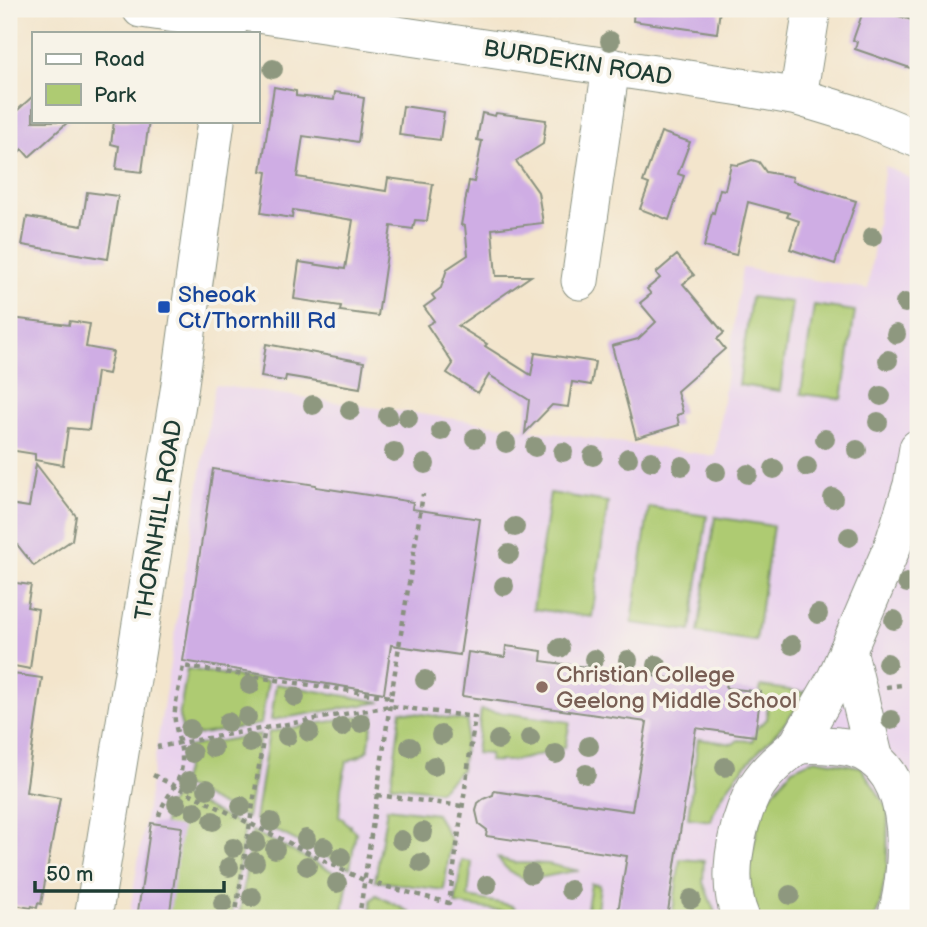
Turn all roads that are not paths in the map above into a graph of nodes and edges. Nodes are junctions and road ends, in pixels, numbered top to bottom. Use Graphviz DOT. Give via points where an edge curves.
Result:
graph roads {
  1 [pos="141,9"];
  2 [pos="812,9"];
  3 [pos="230,18"];
  4 [pos="611,67"];
  5 [pos="798,97"];
  6 [pos="216,122"];
  7 [pos="918,139"];
  8 [pos="580,281"];
  9 [pos="918,448"];
  10 [pos="848,650"];
  11 [pos="796,747"];
  12 [pos="875,760"];
  13 [pos="93,918"];
  14 [pos="741,918"];
  15 [pos="896,918"];
  1 -- 3 [label="street, BURDEKIN ROAD"];
  2 -- 5 [label="street"];
  3 -- 4 [label="street, BURDEKIN ROAD"];
  4 -- 5 [label="street, BURDEKIN ROAD"];
  4 -- 8 [label="street"];
  5 -- 7 [label="street, BURDEKIN ROAD"];
  6 -- 13 [label="street, THORNHILL ROAD" via="179,391"];
  9 -- 10 [label="street" via="893,545"];
  10 -- 11 [label="street"];
  10 -- 12 [label="street"];
  11 -- 12 [label="street" via="852,747"];
  11 -- 14 [label="street" via="771,767 752,793 738,834 733,863"];
  12 -- 15 [label="street" via="893,781 904,814 903,894"];
}
